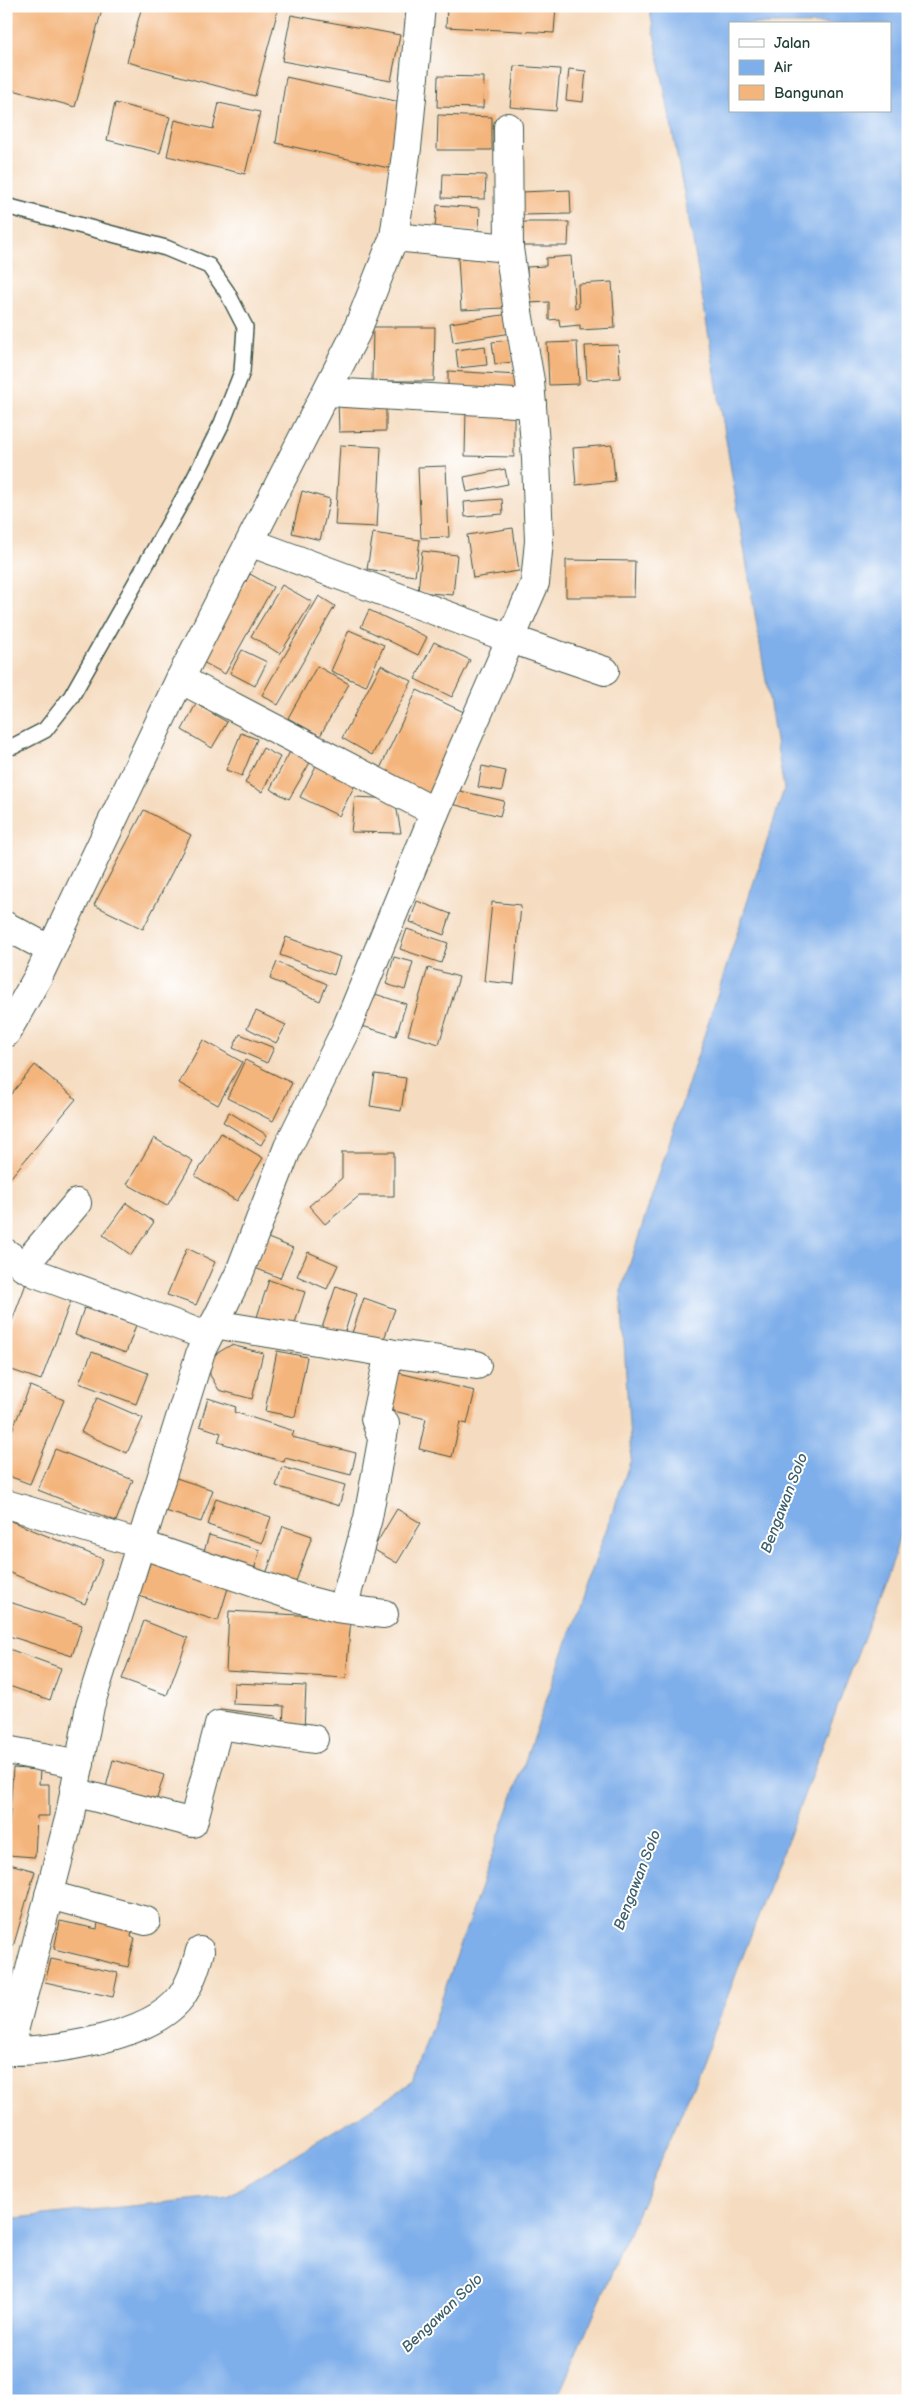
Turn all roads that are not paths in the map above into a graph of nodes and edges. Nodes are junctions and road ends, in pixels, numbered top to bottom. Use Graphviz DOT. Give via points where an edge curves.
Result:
graph roads {
  1 [pos="422,6"];
  2 [pos="508,127"];
  3 [pos="6,206"];
  4 [pos="394,236"];
  5 [pos="510,248"];
  6 [pos="328,392"];
  7 [pos="532,404"];
  8 [pos="252,543"];
  9 [pos="511,639"];
  10 [pos="605,671"];
  11 [pos="180,680"];
  12 [pos="6,747"];
  13 [pos="435,812"];
  14 [pos="6,926"];
  15 [pos="51,950"];
  16 [pos="6,1033"];
  17 [pos="77,1202"];
  18 [pos="15,1260"];
  19 [pos="210,1330"];
  20 [pos="389,1354"];
  21 [pos="477,1365"];
  22 [pos="6,1504"];
  23 [pos="140,1544"];
  24 [pos="343,1608"];
  25 [pos="384,1614"];
  26 [pos="314,1739"];
  27 [pos="6,1750"];
  28 [pos="80,1764"];
  29 [pos="74,1792"];
  30 [pos="49,1895"];
  31 [pos="146,1921"];
  32 [pos="200,1951"];
  33 [pos="6,2050"];
  1 -- 4 [label="street"];
  2 -- 5 [label="street"];
  3 -- 12 [label="lane" via="166,248 209,266 245,327 242,372 222,423 192,483 71,697 45,730"];
  4 -- 5 [label="street"];
  4 -- 6 [label="street" via="356,334"];
  5 -- 7 [label="street"];
  6 -- 7 [label="street"];
  6 -- 8 [label="street"];
  7 -- 9 [label="street" via="539,512 538,567 535,583"];
  8 -- 9 [label="street"];
  8 -- 11 [label="street"];
  9 -- 10 [label="street"];
  9 -- 13 [label="street"];
  11 -- 13 [label="street"];
  11 -- 15 [label="street"];
  13 -- 19 [label="street" via="346,1029 288,1147 239,1274"];
  14 -- 15 [label="street"];
  15 -- 16 [label="street"];
  17 -- 18 [label="street"];
  18 -- 19 [label="street" via="35,1273"];
  19 -- 20 [label="street"];
  19 -- 23 [label="street" via="194,1370"];
  20 -- 21 [label="street"];
  20 -- 24 [label="street" via="375,1419 384,1431 368,1518"];
  22 -- 23 [label="street"];
  23 -- 24 [label="street" via="302,1599"];
  23 -- 28 [label="street" via="90,1706"];
  24 -- 25 [label="street"];
  26 -- 29 [label="street" via="219,1725 193,1823"];
  27 -- 28 [label="street"];
  28 -- 29 [label="street"];
  29 -- 30 [label="street"];
  30 -- 31 [label="street"];
  30 -- 33 [label="street" via="14,2031"];
  32 -- 33 [label="street" via="190,1982 180,1998 163,2013 98,2040 58,2049"];
}
